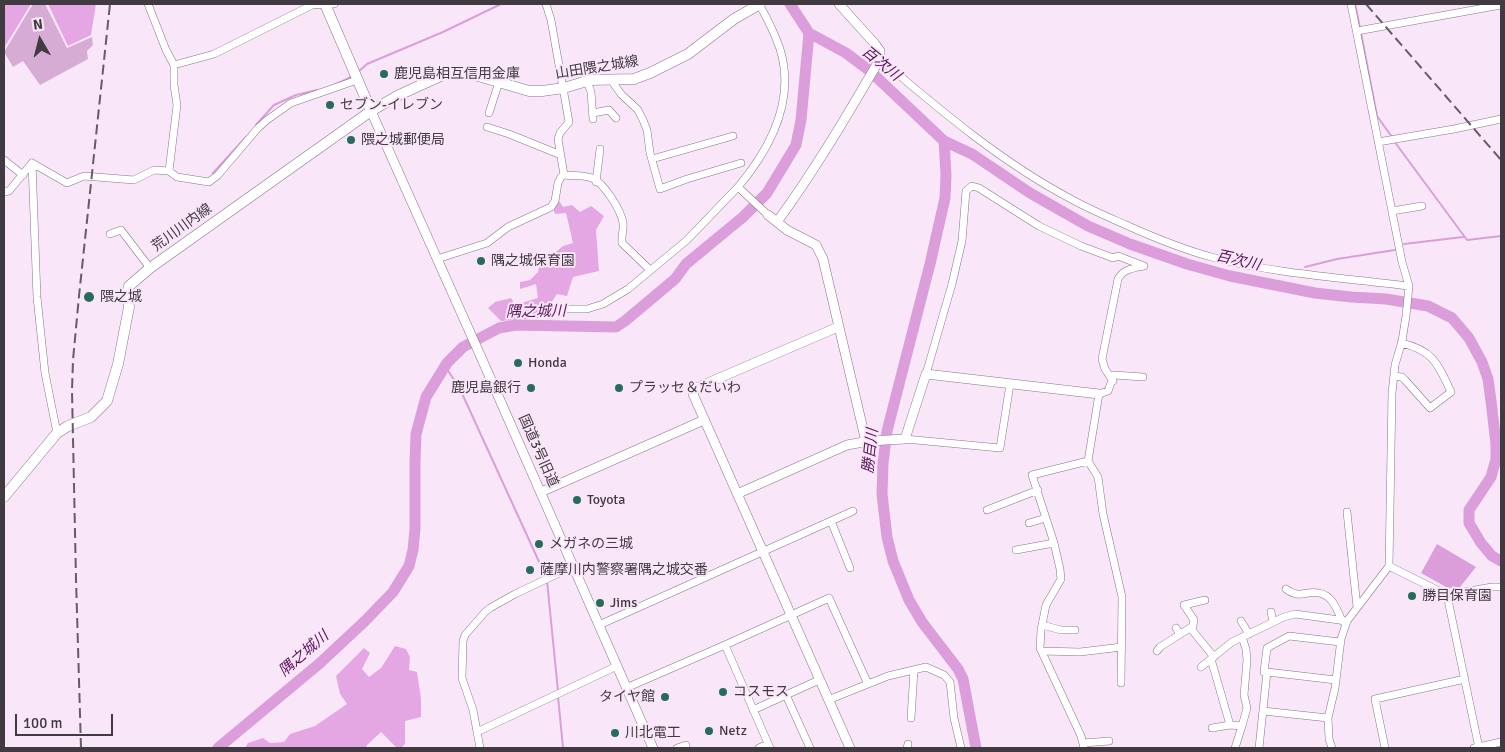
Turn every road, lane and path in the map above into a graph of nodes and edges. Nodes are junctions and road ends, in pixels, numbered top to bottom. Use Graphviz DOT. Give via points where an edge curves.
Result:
graph roads {
  1 [pos="148,4"];
  2 [pos="325,4"];
  3 [pos="334,4"];
  4 [pos="546,4"];
  5 [pos="760,4"];
  6 [pos="839,4"];
  7 [pos="1351,4"];
  8 [pos="1501,5"];
  9 [pos="1359,31"];
  10 [pos="879,60"];
  11 [pos="174,65"];
  12 [pos="355,76"];
  13 [pos="612,80"];
  14 [pos="588,81"];
  15 [pos="499,82"];
  16 [pos="564,88"];
  17 [pos="370,111"];
  18 [pos="489,114"];
  19 [pos="616,118"];
  20 [pos="1501,119"];
  21 [pos="487,127"];
  22 [pos="733,136"];
  23 [pos="1378,142"];
  24 [pos="600,149"];
  25 [pos="561,155"];
  26 [pos="607,158"];
  27 [pos="652,159"];
  28 [pos="4,160"];
  29 [pos="599,160"];
  30 [pos="32,163"];
  31 [pos="741,163"];
  32 [pos="169,171"];
  33 [pos="23,175"];
  34 [pos="564,175"];
  35 [pos="596,182"];
  36 [pos="739,188"];
  37 [pos="4,192"];
  38 [pos="1422,206"];
  39 [pos="1392,211"];
  40 [pos="768,215"];
  41 [pos="777,222"];
  42 [pos="110,234"];
  43 [pos="437,259"];
  44 [pos="150,268"];
  45 [pos="650,270"];
  46 [pos="1409,286"];
  47 [pos="568,309"];
  48 [pos="838,327"];
  49 [pos="1401,343"];
  50 [pos="926,374"];
  51 [pos="1394,376"];
  52 [pos="1143,377"];
  53 [pos="1113,381"];
  54 [pos="1010,384"];
  55 [pos="1099,394"];
  56 [pos="704,420"];
  57 [pos="57,433"];
  58 [pos="903,439"];
  59 [pos="867,441"];
  60 [pos="1088,461"];
  61 [pos="1038,490"];
  62 [pos="541,492"];
  63 [pos="737,494"];
  64 [pos="4,497"];
  65 [pos="987,510"];
  66 [pos="853,511"];
  67 [pos="1347,512"];
  68 [pos="1046,518"];
  69 [pos="831,521"];
  70 [pos="1029,523"];
  71 [pos="1054,543"];
  72 [pos="1016,550"];
  73 [pos="763,553"];
  74 [pos="574,566"];
  75 [pos="1389,566"];
  76 [pos="850,568"];
  77 [pos="1501,587"];
  78 [pos="1286,589"];
  79 [pos="1447,595"];
  80 [pos="1205,600"];
  81 [pos="1357,607"];
  82 [pos="1272,612"];
  83 [pos="790,616"];
  84 [pos="1241,621"];
  85 [pos="1345,621"];
  86 [pos="1273,622"];
  87 [pos="599,625"];
  88 [pos="1042,625"];
  89 [pos="1193,626"];
  90 [pos="1075,630"];
  91 [pos="1246,636"];
  92 [pos="1340,642"];
  93 [pos="726,645"];
  94 [pos="1122,647"];
  95 [pos="1157,650"];
  96 [pos="1042,651"];
  97 [pos="1213,658"];
  98 [pos="617,666"];
  99 [pos="1201,667"];
  100 [pos="914,670"];
  101 [pos="1267,672"];
  102 [pos="1465,679"];
  103 [pos="819,680"];
  104 [pos="1336,680"];
  105 [pos="1121,683"];
  106 [pos="868,684"];
  107 [pos="626,688"];
  108 [pos="786,695"];
  109 [pos="828,700"];
  110 [pos="752,710"];
  111 [pos="1263,711"];
  112 [pos="911,718"];
  113 [pos="1328,718"];
  114 [pos="1230,725"];
  115 [pos="1242,726"];
  116 [pos="1212,728"];
  117 [pos="477,732"];
  118 [pos="1109,741"];
  119 [pos="1501,742"];
  120 [pos="686,745"];
  121 [pos="769,746"];
  122 [pos="1084,746"];
  123 [pos="480,748"];
  124 [pos="653,748"];
  125 [pos="677,748"];
  126 [pos="758,748"];
  127 [pos="810,748"];
  128 [pos="850,748"];
  129 [pos="962,748"];
  130 [pos="1235,748"];
  131 [pos="1259,748"];
  132 [pos="1332,748"];
  133 [pos="1385,748"];
  134 [pos="1477,748"];
  1 -- 11 [label="street"];
  2 -- 3 [label="street"];
  2 -- 11 [label="street" via="312,5 214,54"];
  2 -- 12 [label="main road"];
  4 -- 16 [label="street"];
  5 -- 13 [label="main road, 山田隈之城線" via="667,65 634,79"];
  5 -- 36 [label="street" via="781,50 784,92 777,125 768,145"];
  6 -- 10 [label="street" via="880,51"];
  7 -- 9 [label="street"];
  8 -- 9 [label="street"];
  9 -- 23 [label="street"];
  10 -- 41 [label="street"];
  10 -- 46 [label="street" via="947,116 1045,184 1163,242 1215,258 1282,270"];
  11 -- 32 [label="street" via="177,105"];
  12 -- 17 [label="main road"];
  12 -- 32 [label="street" via="290,103 266,120 209,182 177,176"];
  13 -- 14 [label="main road, 山田隈之城線"];
  13 -- 27 [label="street" via="638,110 647,130"];
  14 -- 16 [label="main road, 山田隈之城線"];
  14 -- 19 [label="street" via="593,116 609,110"];
  15 -- 16 [label="main road, 山田隈之城線" via="529,92"];
  15 -- 17 [label="main road, 山田隈之城線" via="468,73 445,74"];
  15 -- 18 [label="street"];
  16 -- 25 [label="street" via="569,122 558,139"];
  17 -- 43 [label="street, 国道3号旧道"];
  17 -- 44 [label="main road, 荒川川内線"];
  20 -- 23 [label="street"];
  21 -- 25 [label="street"];
  22 -- 27 [label="street"];
  23 -- 39 [label="street"];
  24 -- 29 [label="street"];
  25 -- 34 [label="street"];
  26 -- 29 [label="street"];
  27 -- 31 [label="street" via="660,189"];
  28 -- 33 [label="street"];
  29 -- 35 [label="street"];
  30 -- 32 [label="street" via="67,184 84,176 134,180 154,170"];
  30 -- 33 [label="street"];
  30 -- 57 [label="street" via="37,297 45,373"];
  33 -- 37 [label="street" via="9,191"];
  34 -- 35 [label="street" via="592,178"];
  34 -- 43 [label="street" via="550,207 508,228 487,243"];
  35 -- 45 [label="street" via="603,186 620,214 622,243"];
  36 -- 40 [label="street"];
  36 -- 45 [label="street" via="687,240"];
  38 -- 39 [label="street"];
  39 -- 46 [label="street"];
  40 -- 41 [label="street"];
  41 -- 48 [label="street" via="816,245 820,251"];
  42 -- 44 [label="street" via="121,230"];
  43 -- 62 [label="street, 国道3号旧道"];
  44 -- 57 [label="main road, 荒川川内線" via="129,286 129,307 107,401 92,416"];
  45 -- 47 [label="street" via="603,304 587,309"];
  46 -- 49 [label="street"];
  48 -- 56 [label="street" via="696,388 693,394"];
  48 -- 59 [label="street"];
  49 -- 51 [label="street"];
  49 -- 51 [label="street" via="1421,349 1436,362 1451,392 1430,408 1402,377"];
  50 -- 53 [label="street" via="962,241 966,191 972,186 1039,226 1081,246 1144,266 1125,271 1118,279 1102,359"];
  50 -- 54 [label="street"];
  50 -- 58 [label="street"];
  51 -- 75 [label="street"];
  52 -- 53 [label="street" via="1114,375"];
  53 -- 55 [label="street" via="1108,391"];
  54 -- 55 [label="street"];
  54 -- 58 [label="street" via="1000,448"];
  55 -- 60 [label="street"];
  56 -- 62 [label="street"];
  56 -- 63 [label="street"];
  57 -- 64 [label="main road, 荒川川内線"];
  58 -- 59 [label="street"];
  59 -- 63 [label="street" via="847,445"];
  60 -- 61 [label="street" via="1032,475"];
  60 -- 94 [label="street" via="1098,477 1122,597"];
  61 -- 65 [label="street"];
  61 -- 68 [label="street"];
  62 -- 74 [label="street, 国道3号旧道"];
  63 -- 73 [label="street"];
  66 -- 69 [label="street"];
  67 -- 81 [label="street"];
  68 -- 70 [label="street"];
  68 -- 71 [label="street"];
  69 -- 73 [label="street"];
  69 -- 76 [label="street"];
  71 -- 72 [label="street"];
  71 -- 88 [label="street" via="1061,579 1046,605"];
  73 -- 83 [label="street"];
  73 -- 87 [label="street"];
  74 -- 87 [label="street, 国道3号旧道"];
  74 -- 117 [label="street" via="490,608 465,635 462,678"];
  75 -- 79 [label="street"];
  75 -- 81 [label="street"];
  77 -- 79 [label="street"];
  78 -- 85 [label="street" via="1292,594 1315,592 1326,595"];
  79 -- 102 [label="street"];
  80 -- 89 [label="street" via="1184,605 1194,620"];
  81 -- 85 [label="street"];
  82 -- 86 [label="street"];
  83 -- 93 [label="street"];
  83 -- 103 [label="street"];
  83 -- 106 [label="street" via="829,598"];
  84 -- 91 [label="street"];
  85 -- 86 [label="street" via="1294,614"];
  85 -- 92 [label="street"];
  86 -- 91 [label="street"];
  87 -- 98 [label="street, 国道3号旧道"];
  88 -- 90 [label="street"];
  88 -- 96 [label="street"];
  89 -- 95 [label="street" via="1178,631"];
  89 -- 97 [label="street" via="1192,630"];
  91 -- 97 [label="street" via="1232,642"];
  91 -- 115 [label="street" via="1244,695 1247,708"];
  92 -- 101 [label="street" via="1289,636 1267,648 1264,672"];
  92 -- 104 [label="street"];
  93 -- 107 [label="street"];
  93 -- 110 [label="street"];
  94 -- 96 [label="street" via="1080,652"];
  94 -- 105 [label="street"];
  96 -- 122 [label="street"];
  97 -- 99 [label="street"];
  97 -- 114 [label="street"];
  98 -- 107 [label="street, 国道3号旧道"];
  98 -- 117 [label="street"];
  100 -- 106 [label="street"];
  100 -- 112 [label="street"];
  100 -- 129 [label="street" via="926,667 944,675 950,682 954,718"];
  101 -- 104 [label="street"];
  101 -- 111 [label="street"];
  102 -- 133 [label="street" via="1375,699"];
  102 -- 134 [label="street"];
  103 -- 108 [label="street"];
  103 -- 109 [label="street"];
  104 -- 113 [label="street"];
  106 -- 109 [label="street"];
  107 -- 124 [label="street, 国道3号旧道"];
  108 -- 110 [label="street"];
  108 -- 127 [label="street"];
  109 -- 128 [label="street"];
  110 -- 121 [label="street"];
  111 -- 113 [label="street"];
  111 -- 131 [label="street"];
  113 -- 132 [label="street" via="1328,739"];
  114 -- 115 [label="street"];
  114 -- 116 [label="street"];
  115 -- 130 [label="street"];
  117 -- 123 [label="street"];
  118 -- 122 [label="street"];
  119 -- 134 [label="street"];
  120 -- 125 [label="street"];
  121 -- 126 [label="street"];
}
